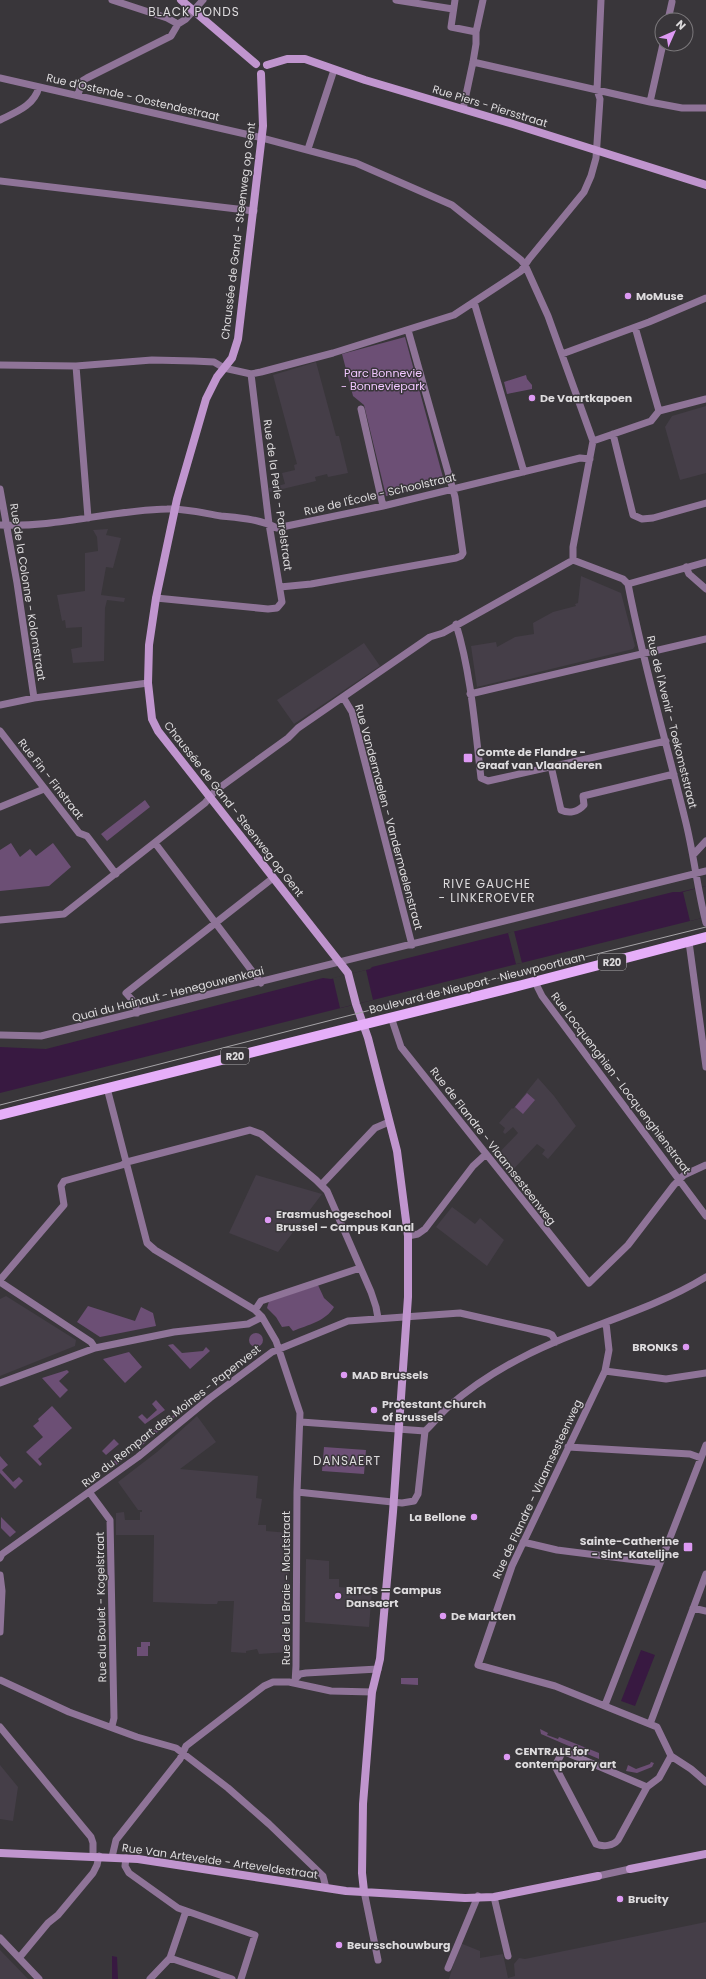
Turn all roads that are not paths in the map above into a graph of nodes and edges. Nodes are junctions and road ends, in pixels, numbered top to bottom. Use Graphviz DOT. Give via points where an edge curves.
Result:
graph roads {
  1 [pos="112,0"];
  2 [pos="181,0"];
  3 [pos="202,0"];
  4 [pos="396,0"];
  5 [pos="455,0"];
  6 [pos="483,0"];
  7 [pos="601,0"];
  8 [pos="672,2"];
  9 [pos="194,10"];
  10 [pos="453,10"];
  11 [pos="670,12"];
  12 [pos="178,24"];
  13 [pos="476,32"];
  14 [pos="661,52"];
  15 [pos="473,62"];
  16 [pos="256,64"];
  17 [pos="267,65"];
  18 [pos="334,70"];
  19 [pos="261,74"];
  20 [pos="0,78"];
  21 [pos="39,87"];
  22 [pos="597,90"];
  23 [pos="78,95"];
  24 [pos="650,102"];
  25 [pos="706,108"];
  26 [pos="463,109"];
  27 [pos="0,120"];
  28 [pos="262,139"];
  29 [pos="308,149"];
  30 [pos="596,151"];
  31 [pos="0,181"];
  32 [pos="706,185"];
  33 [pos="254,211"];
  34 [pos="525,265"];
  35 [pos="706,298"];
  36 [pos="474,302"];
  37 [pos="635,327"];
  38 [pos="408,330"];
  39 [pos="562,354"];
  40 [pos="0,365"];
  41 [pos="76,366"];
  42 [pos="224,368"];
  43 [pos="252,374"];
  44 [pos="706,399"];
  45 [pos="361,408"];
  46 [pos="659,411"];
  47 [pos="613,434"];
  48 [pos="593,441"];
  49 [pos="590,459"];
  50 [pos="524,472"];
  51 [pos="0,489"];
  52 [pos="452,489"];
  53 [pos="706,503"];
  54 [pos="383,506"];
  55 [pos="174,509"];
  56 [pos="88,518"];
  57 [pos="269,524"];
  58 [pos="3,525"];
  59 [pos="573,560"];
  60 [pos="706,562"];
  61 [pos="686,567"];
  62 [pos="628,584"];
  63 [pos="280,588"];
  64 [pos="706,589"];
  65 [pos="156,598"];
  66 [pos="456,624"];
  67 [pos="706,640"];
  68 [pos="643,653"];
  69 [pos="148,683"];
  70 [pos="470,694"];
  71 [pos="343,697"];
  72 [pos="34,698"];
  73 [pos="0,705"];
  74 [pos="0,731"];
  75 [pos="666,741"];
  76 [pos="551,766"];
  77 [pos="674,774"];
  78 [pos="44,789"];
  79 [pos="209,798"];
  80 [pos="0,807"];
  81 [pos="706,841"];
  82 [pos="155,843"];
  83 [pos="693,854"];
  84 [pos="706,872"];
  85 [pos="116,874"];
  86 [pos="695,874"];
  87 [pos="273,878"];
  88 [pos="0,920"];
  89 [pos="705,920"];
  90 [pos="215,923"];
  91 [pos="706,937"];
  92 [pos="689,942"];
  93 [pos="412,945"];
  94 [pos="340,963"];
  95 [pos="535,982"];
  96 [pos="261,983"];
  97 [pos="137,1013"];
  98 [pos="391,1018"];
  99 [pos="364,1024"];
  100 [pos="1,1035"];
  101 [pos="706,1067"];
  102 [pos="107,1088"];
  103 [pos="0,1115"];
  104 [pos="389,1122"];
  105 [pos="485,1155"];
  106 [pos="127,1162"];
  107 [pos="706,1165"];
  108 [pos="679,1180"];
  109 [pos="322,1184"];
  110 [pos="706,1216"];
  111 [pos="408,1236"];
  112 [pos="360,1268"];
  113 [pos="706,1277"];
  114 [pos="0,1281"];
  115 [pos="255,1310"];
  116 [pos="406,1316"];
  117 [pos="262,1317"];
  118 [pos="378,1318"];
  119 [pos="606,1323"];
  120 [pos="556,1342"];
  121 [pos="95,1348"];
  122 [pos="279,1350"];
  123 [pos="605,1371"];
  124 [pos="706,1373"];
  125 [pos="0,1383"];
  126 [pos="301,1422"];
  127 [pos="398,1429"];
  128 [pos="425,1431"];
  129 [pos="706,1445"];
  130 [pos="568,1447"];
  131 [pos="701,1458"];
  132 [pos="297,1492"];
  133 [pos="90,1493"];
  134 [pos="394,1502"];
  135 [pos="523,1542"];
  136 [pos="0,1558"];
  137 [pos="660,1563"];
  138 [pos="706,1574"];
  139 [pos="0,1575"];
  140 [pos="693,1608"];
  141 [pos="706,1611"];
  142 [pos="0,1632"];
  143 [pos="378,1669"];
  144 [pos="0,1680"];
  145 [pos="295,1680"];
  146 [pos="372,1692"];
  147 [pos="605,1705"];
  148 [pos="650,1724"];
  149 [pos="112,1726"];
  150 [pos="0,1727"];
  151 [pos="184,1753"];
  152 [pos="671,1756"];
  153 [pos="705,1780"];
  154 [pos="647,1787"];
  155 [pos="0,1853"];
  156 [pos="706,1854"];
  157 [pos="96,1856"];
  158 [pos="112,1857"];
  159 [pos="126,1858"];
  160 [pos="630,1869"];
  161 [pos="598,1876"];
  162 [pos="326,1888"];
  163 [pos="364,1891"];
  164 [pos="478,1896"];
  165 [pos="494,1897"];
  166 [pos="186,1910"];
  167 [pos="0,1938"];
  168 [pos="508,1956"];
  169 [pos="19,1958"];
  170 [pos="170,1958"];
  171 [pos="378,1960"];
  172 [pos="448,1968"];
  173 [pos="39,1979"];
  174 [pos="150,1979"];
  175 [pos="232,1979"];
  176 [pos="240,1979"];
  1 -- 12 [label="street"];
  2 -- 9 [label="street, Chaussée de Gand - Steenweg op Gent"];
  3 -- 9 [label="street"];
  4 -- 10 [label="street"];
  5 -- 10 [label="street"];
  6 -- 13 [label="street"];
  7 -- 22 [label="street"];
  8 -- 11 [label="street"];
  9 -- 12 [label="street"];
  9 -- 16 [label="street, Chaussée de Gand - Steenweg op Gent"];
  10 -- 13 [label="street" via="451,27"];
  12 -- 23 [label="street" via="171,36 82,81"];
  13 -- 15 [label="street"];
  14 -- 24 [label="street"];
  15 -- 22 [label="street"];
  15 -- 26 [label="street"];
  16 -- 17 [label="street" via="262,61"];
  16 -- 19 [label="street, Chaussée de Gand - Steenweg op Gent" via="256,70"];
  17 -- 18 [label="street, Rue Piers - Piersstraat" via="296,58"];
  17 -- 19 [label="street" via="266,72"];
  18 -- 26 [label="street, Rue Piers - Piersstraat"];
  18 -- 29 [label="street"];
  19 -- 28 [label="street, Chaussée de Gand - Steenweg op Gent" via="264,100"];
  20 -- 21 [label="street, Rue d'Ostende - Oostendestraat"];
  21 -- 23 [label="street, Rue d'Ostende - Oostendestraat"];
  21 -- 27 [label="street" via="37,96 27,106"];
  22 -- 24 [label="street"];
  22 -- 30 [label="street" via="600,99"];
  23 -- 28 [label="street, Rue d'Ostende - Oostendestraat"];
  24 -- 25 [label="street" via="682,108"];
  26 -- 30 [label="street, Rue Piers - Piersstraat"];
  28 -- 29 [label="street, Rue d'Ostende - Oostendestraat"];
  28 -- 33 [label="street, Chaussée de Gand - Steenweg op Gent"];
  29 -- 34 [label="street, Rue d'Ostende - Oostendestraat" via="356,163 452,205"];
  30 -- 32 [label="street, Rue Piers - Piersstraat"];
  30 -- 34 [label="street" via="591,176 584,192"];
  31 -- 33 [label="street"];
  33 -- 42 [label="street, Chaussée de Gand - Steenweg op Gent" via="238,339 232,358"];
  34 -- 36 [label="street" via="521,272"];
  34 -- 39 [label="street"];
  35 -- 37 [label="street"];
  36 -- 38 [label="street" via="454,315"];
  36 -- 50 [label="street"];
  37 -- 39 [label="street"];
  37 -- 46 [label="street"];
  38 -- 43 [label="street"];
  38 -- 52 [label="street"];
  39 -- 48 [label="street"];
  40 -- 41 [label="street"];
  41 -- 42 [label="street" via="152,360 214,362"];
  41 -- 56 [label="street"];
  42 -- 43 [label="street"];
  42 -- 55 [label="street, Chaussée de Gand - Steenweg op Gent" via="206,399"];
  43 -- 57 [label="street, Rue de la Perle - Parelstraat"];
  44 -- 46 [label="street"];
  45 -- 54 [label="street"];
  46 -- 47 [label="street" via="651,420"];
  47 -- 48 [label="street"];
  47 -- 53 [label="street" via="633,515 642,519 653,518"];
  48 -- 49 [label="street"];
  49 -- 50 [label="street, Rue de l'École - Schoolstraat" via="580,458"];
  49 -- 59 [label="street" via="573,547"];
  50 -- 52 [label="street, Rue de l'École - Schoolstraat"];
  51 -- 58 [label="street, Rue de la Colonne - Kolomstraat"];
  52 -- 54 [label="street, Rue de l'École - Schoolstraat"];
  52 -- 63 [label="street" via="463,553 461,556"];
  54 -- 57 [label="street, Rue de l'École - Schoolstraat" via="277,528"];
  55 -- 56 [label="street, Rue de l'École - Schoolstraat" via="105,514"];
  55 -- 57 [label="street, Rue de l'École - Schoolstraat"];
  55 -- 65 [label="street, Chaussée de Gand - Steenweg op Gent"];
  56 -- 58 [label="street, Rue de l'École - Schoolstraat"];
  57 -- 63 [label="street, Rue de la Perle - Parelstraat"];
  58 -- 72 [label="street, Rue de la Colonne - Kolomstraat"];
  59 -- 62 [label="street" via="623,578"];
  59 -- 66 [label="street"];
  60 -- 61 [label="street"];
  61 -- 62 [label="street"];
  61 -- 64 [label="street" via="689,574"];
  62 -- 68 [label="street, Rue de l'Avenir - Toekomststraat"];
  63 -- 65 [label="street, Rue de la Perle - Parelstraat" via="280,606 268,609"];
  65 -- 69 [label="street, Chaussée de Gand - Steenweg op Gent" via="149,645"];
  66 -- 70 [label="street"];
  66 -- 71 [label="street" via="443,633 430,637"];
  67 -- 68 [label="street"];
  68 -- 70 [label="street"];
  68 -- 75 [label="street, Rue de l'Avenir - Toekomststraat"];
  69 -- 72 [label="street"];
  69 -- 79 [label="street, Chaussée de Gand - Steenweg op Gent" via="152,719 158,731"];
  70 -- 76 [label="street" via="481,778 488,781"];
  71 -- 79 [label="street"];
  71 -- 93 [label="street, Rue Vandermaelen - Vandermaelenstraat" via="352,712"];
  72 -- 73 [label="street"];
  74 -- 78 [label="street, Rue Fin - Finstraat"];
  75 -- 76 [label="street"];
  75 -- 77 [label="street, Rue de l'Avenir - Toekomststraat"];
  76 -- 77 [label="street" via="561,810 568,813 580,810 584,805 583,796"];
  77 -- 83 [label="street, Rue de l'Avenir - Toekomststraat"];
  78 -- 80 [label="street"];
  78 -- 85 [label="street, Rue Fin - Finstraat" via="79,833 87,836"];
  79 -- 82 [label="street"];
  79 -- 87 [label="street, Chaussée de Gand - Steenweg op Gent"];
  81 -- 83 [label="street"];
  82 -- 85 [label="street"];
  82 -- 90 [label="street"];
  83 -- 86 [label="street, Rue de l'Avenir - Toekomststraat"];
  84 -- 86 [label="street, Quai du Hainaut - Henegouwenkaai"];
  85 -- 88 [label="street" via="64,914"];
  86 -- 89 [label="street, Rue de l'Avenir - Toekomststraat"];
  86 -- 93 [label="street, Quai du Hainaut - Henegouwenkaai"];
  87 -- 90 [label="street"];
  87 -- 94 [label="street, Chaussée de Gand - Steenweg op Gent"];
  90 -- 96 [label="street"];
  90 -- 97 [label="street" via="126,992"];
  91 -- 92 [label="main road, R20"];
  92 -- 95 [label="main road, Boulevard de Nieuport - Nieuwpoortlaan / R20"];
  92 -- 101 [label="street"];
  93 -- 94 [label="street, Quai du Hainaut - Henegouwenkaai"];
  94 -- 96 [label="street, Quai du Hainaut - Henegouwenkaai"];
  94 -- 99 [label="street, Chaussée de Gand - Steenweg op Gent" via="348,975"];
  95 -- 98 [label="main road, Boulevard de Nieuport - Nieuwpoortlaan / R20"];
  95 -- 108 [label="street, Rue Locquenghien - Locquenghienstraat" via="537,990"];
  96 -- 97 [label="street, Quai du Hainaut - Henegouwenkaai"];
  97 -- 100 [label="street, Quai du Hainaut - Henegouwenkaai" via="41,1036"];
  98 -- 99 [label="main road, Boulevard de Nieuport - Nieuwpoortlaan / R20"];
  98 -- 105 [label="street, Rue de Flandre - Vlaamsesteenweg" via="401,1047"];
  99 -- 102 [label="main road, R20"];
  99 -- 104 [label="street, Chaussée de Gand - Steenweg op Gent"];
  102 -- 103 [label="main road, R20"];
  102 -- 106 [label="street, Rue de la Braie - Moutstraat"];
  104 -- 109 [label="street" via="375,1128"];
  104 -- 111 [label="street, Chaussée de Gand - Steenweg op Gent" via="401,1173"];
  105 -- 108 [label="street, Rue de Flandre - Vlaamsesteenweg" via="589,1283 628,1245"];
  105 -- 111 [label="street" via="473,1166 425,1229"];
  106 -- 109 [label="street" via="250,1130 262,1134"];
  106 -- 114 [label="street" via="122,1166 64,1181 61,1186 64,1205"];
  106 -- 115 [label="street, Rue de la Braie - Moutstraat" via="147,1243"];
  107 -- 108 [label="street"];
  108 -- 110 [label="street, Rue Locquenghien - Locquenghienstraat"];
  109 -- 112 [label="street"];
  111 -- 116 [label="street, Chaussée de Gand - Steenweg op Gent"];
  112 -- 115 [label="street" via="261,1301"];
  112 -- 118 [label="street"];
  113 -- 119 [label="street" via="654,1304"];
  114 -- 121 [label="street" via="91,1342"];
  115 -- 117 [label="street, Rue de la Braie - Moutstraat"];
  116 -- 118 [label="street, Rue du Rempart des Moines - Papenvest"];
  116 -- 120 [label="street, Rue du Rempart des Moines - Papenvest" via="460,1313 548,1333"];
  116 -- 127 [label="street, Chaussée de Gand - Steenweg op Gent"];
  117 -- 121 [label="street" via="248,1324 174,1332"];
  117 -- 122 [label="street, Rue de la Braie - Moutstraat"];
  118 -- 122 [label="street, Rue du Rempart des Moines - Papenvest" via="348,1321"];
  119 -- 120 [label="street"];
  119 -- 123 [label="street, Rue de Flandre - Vlaamsesteenweg" via="609,1350"];
  120 -- 128 [label="street" via="518,1360 480,1383 448,1407"];
  121 -- 125 [label="street"];
  122 -- 126 [label="street, Rue de la Braie - Moutstraat"];
  122 -- 133 [label="street, Rue du Rempart des Moines - Papenvest" via="267,1355 210,1398 138,1458"];
  123 -- 124 [label="street" via="666,1379"];
  123 -- 130 [label="street, Rue de Flandre - Vlaamsesteenweg"];
  126 -- 127 [label="street"];
  126 -- 132 [label="street, Rue de la Braie - Moutstraat"];
  127 -- 128 [label="street"];
  127 -- 134 [label="street, Chaussée de Gand - Steenweg op Gent"];
  128 -- 134 [label="street" via="417,1496 412,1502"];
  129 -- 131 [label="street"];
  130 -- 131 [label="street" via="690,1454"];
  130 -- 135 [label="street, Rue de Flandre - Vlaamsesteenweg"];
  131 -- 137 [label="street"];
  132 -- 134 [label="street"];
  132 -- 145 [label="street, Rue de la Braie - Moutstraat"];
  133 -- 136 [label="street, Rue du Rempart des Moines - Papenvest" via="2,1554"];
  133 -- 149 [label="street, Rue du Boulet - Kogelstraat" via="110,1520 114,1718"];
  134 -- 143 [label="street, Chaussée de Gand - Steenweg op Gent"];
  135 -- 137 [label="street" via="557,1550"];
  135 -- 147 [label="street, Rue de Flandre - Vlaamsesteenweg" via="497,1607 478,1665 555,1686"];
  137 -- 147 [label="street"];
  138 -- 140 [label="street"];
  139 -- 142 [label="street"];
  140 -- 141 [label="street"];
  140 -- 148 [label="street"];
  143 -- 145 [label="street" via="306,1672"];
  143 -- 146 [label="street, Chaussée de Gand - Steenweg op Gent"];
  144 -- 149 [label="street" via="69,1712"];
  145 -- 146 [label="street" via="331,1691"];
  145 -- 151 [label="street" via="264,1686 189,1743"];
  146 -- 163 [label="street, Chaussée de Gand - Steenweg op Gent" via="363,1804"];
  147 -- 148 [label="street"];
  148 -- 152 [label="street" via="657,1727"];
  149 -- 151 [label="street"];
  150 -- 157 [label="street" via="91,1837"];
  151 -- 158 [label="street" via="116,1840"];
  151 -- 162 [label="street" via="269,1824 323,1876"];
  152 -- 153 [label="street"];
  152 -- 154 [label="street" via="659,1778"];
  154 -- 154 [label="street" via="563,1751 556,1768 596,1844 609,1845 618,1840"];
  155 -- 157 [label="street, Rue Van Artevelde - Arteveldestraat"];
  156 -- 160 [label="street"];
  157 -- 158 [label="street, Rue Van Artevelde - Arteveldestraat"];
  157 -- 169 [label="street" via="97,1865 93,1873"];
  158 -- 159 [label="street, Rue Van Artevelde - Arteveldestraat"];
  159 -- 162 [label="street, Rue Van Artevelde - Arteveldestraat"];
  159 -- 166 [label="street" via="125,1866 129,1873 178,1908"];
  160 -- 161 [label="street"];
  161 -- 165 [label="street, Rue Van Artevelde - Arteveldestraat"];
  162 -- 163 [label="street, Rue Van Artevelde - Arteveldestraat"];
  163 -- 164 [label="street, Rue Van Artevelde - Arteveldestraat" via="465,1898"];
  163 -- 171 [label="street"];
  164 -- 165 [label="street, Rue Van Artevelde - Arteveldestraat"];
  164 -- 172 [label="street"];
  165 -- 168 [label="street"];
  166 -- 170 [label="street"];
  166 -- 176 [label="street" via="255,1935"];
  167 -- 169 [label="street"];
  169 -- 173 [label="street"];
  170 -- 174 [label="street"];
  170 -- 175 [label="street"];
}
